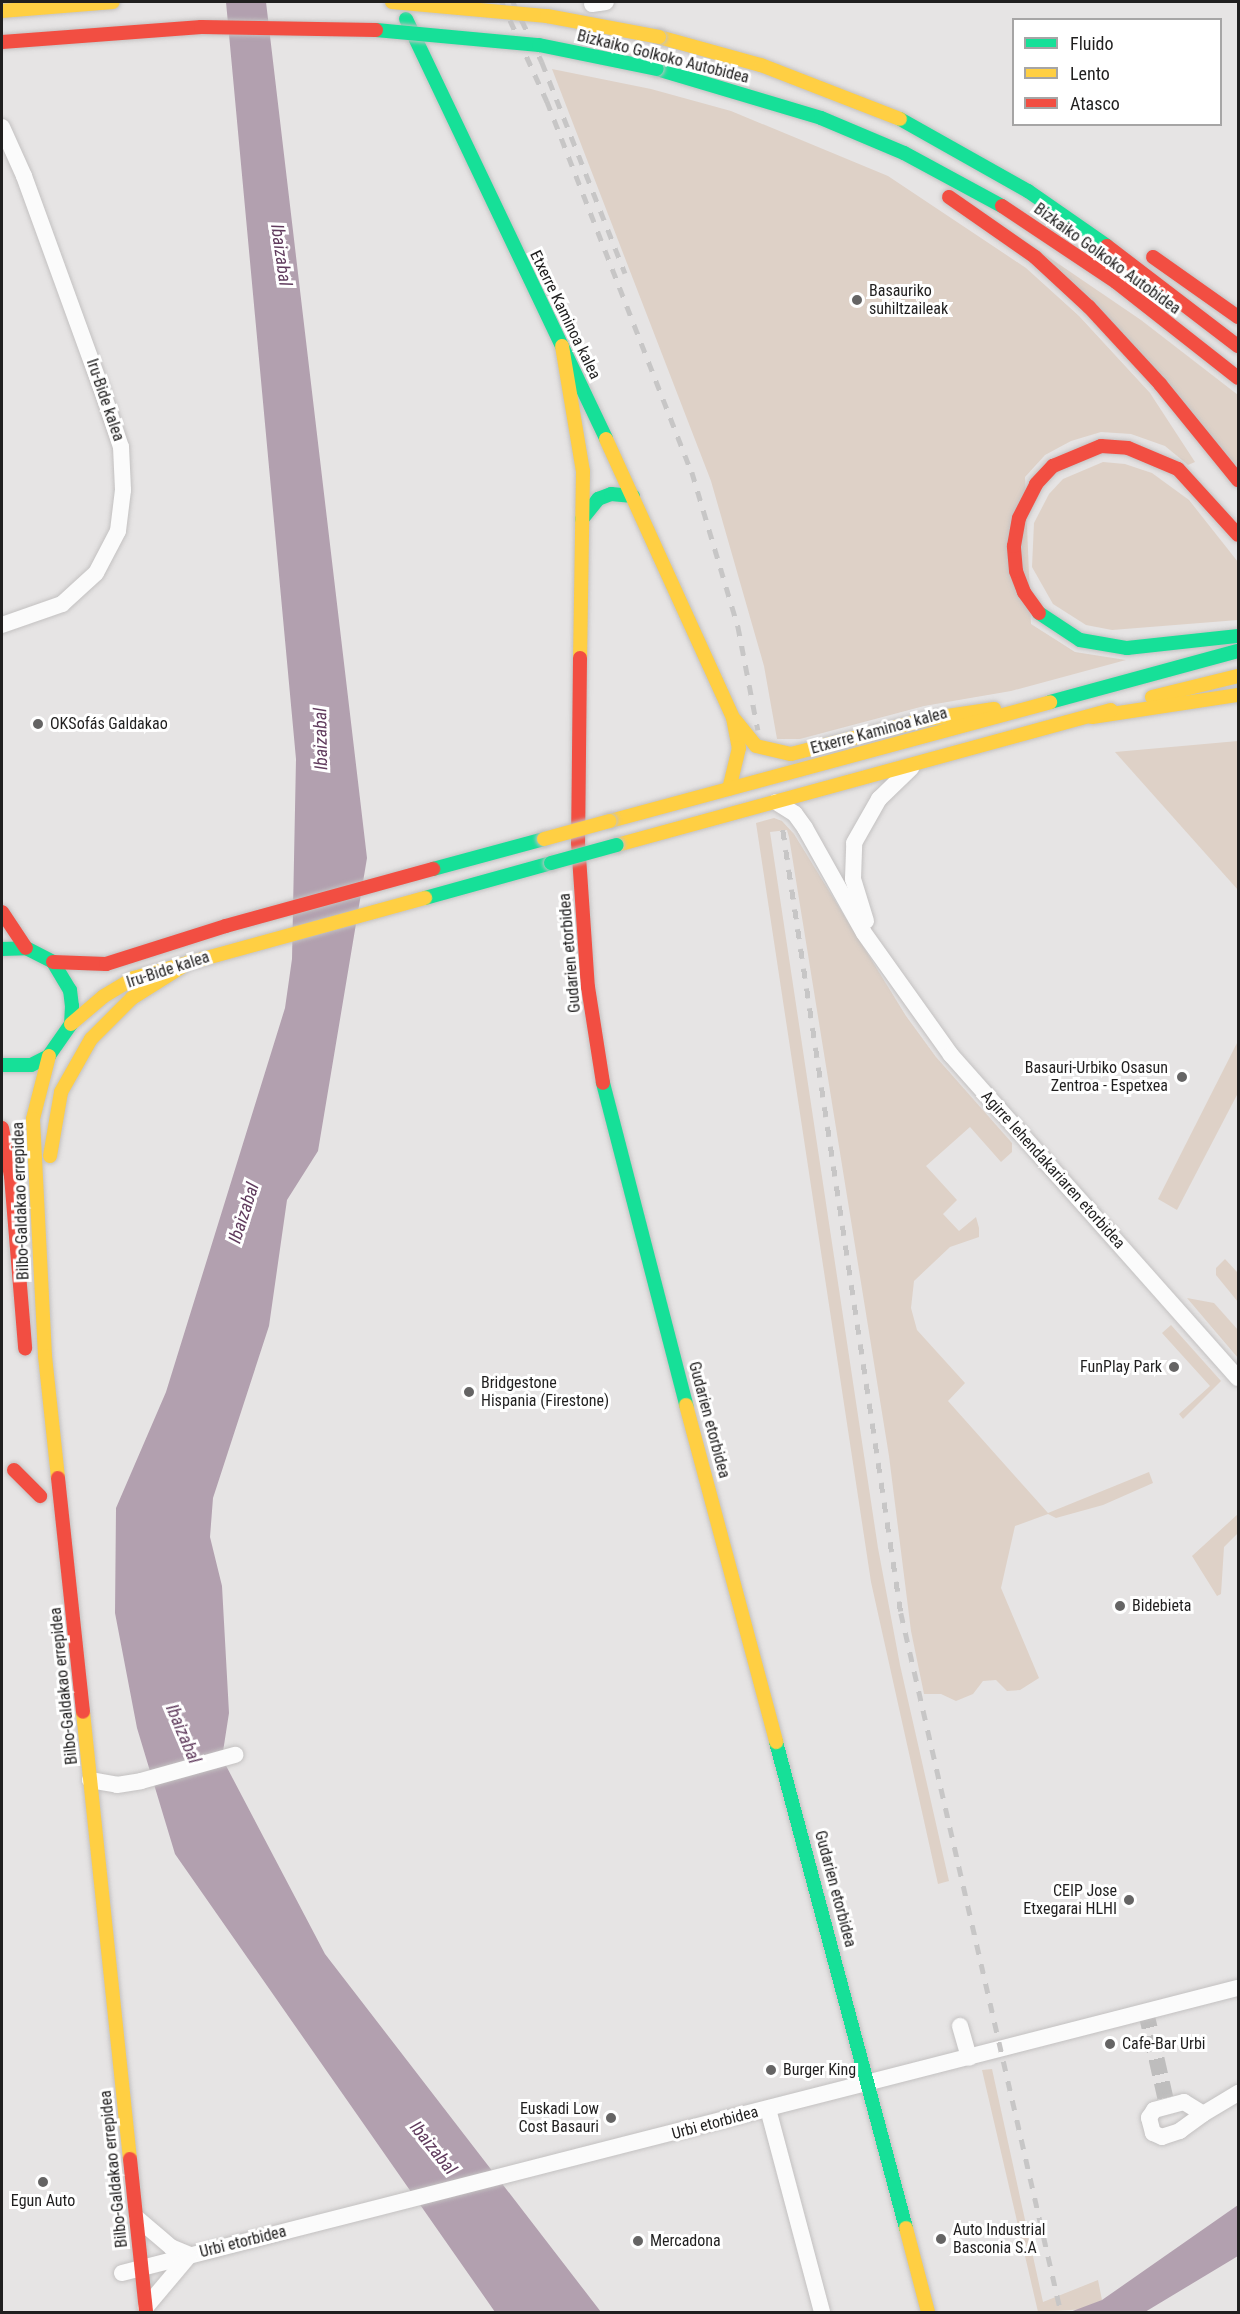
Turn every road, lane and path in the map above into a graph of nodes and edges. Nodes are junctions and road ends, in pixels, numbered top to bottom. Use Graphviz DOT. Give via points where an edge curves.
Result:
graph roads {
  1 [pos="113,2"];
  2 [pos="392,2"];
  3 [pos="398,2"];
  4 [pos="2,11"];
  5 [pos="2,42"];
  6 [pos="738,91"];
  7 [pos="912,124"];
  8 [pos="2,127"];
  9 [pos="1086,213"];
  10 [pos="1136,246"];
  11 [pos="1239,317"];
  12 [pos="562,346"];
  13 [pos="1239,346"];
  14 [pos="1239,378"];
  15 [pos="601,453"];
  16 [pos="583,471"];
  17 [pos="1235,486"];
  18 [pos="633,496"];
  19 [pos="582,519"];
  20 [pos="1239,535"];
  21 [pos="2,625"];
  22 [pos="1239,636"];
  23 [pos="1239,651"];
  24 [pos="1239,659"];
  25 [pos="1156,674"];
  26 [pos="1239,676"];
  27 [pos="1239,695"];
  28 [pos="1017,711"];
  29 [pos="1092,717"];
  30 [pos="734,718"];
  31 [pos="914,765"];
  32 [pos="729,789"];
  33 [pos="776,802"];
  34 [pos="2,912"];
  35 [pos="26,948"];
  36 [pos="2,949"];
  37 [pos="880,951"];
  38 [pos="191,961"];
  39 [pos="53,962"];
  40 [pos="71,1024"];
  41 [pos="49,1056"];
  42 [pos="2,1065"];
  43 [pos="2,1128"];
  44 [pos="2,1197"];
  45 [pos="15,1263"];
  46 [pos="41,1293"];
  47 [pos="26,1368"];
  48 [pos="1239,1378"];
  49 [pos="2,1458"];
  50 [pos="30,1461"];
  51 [pos="14,1470"];
  52 [pos="38,1477"];
  53 [pos="235,1755"];
  54 [pos="90,1780"];
  55 [pos="1239,1989"];
  56 [pos="960,2026"];
  57 [pos="969,2058"];
  58 [pos="867,2083"];
  59 [pos="1239,2093"];
  60 [pos="768,2109"];
  61 [pos="1203,2114"];
  62 [pos="136,2216"];
  63 [pos="190,2255"];
  64 [pos="121,2267"];
  65 [pos="141,2268"];
  66 [pos="124,2292"];
  67 [pos="146,2310"];
  68 [pos="822,2313"];
  69 [pos="928,2313"];
  1 -- 4 [label="main road"];
  2 -- 7 [label="main road, Bizkaiko Golkoko Autobidea, bridge" via="547,16 659,37 761,65"];
  3 -- 12 [label="main road, Etxerre Kaminoa kalea"];
  5 -- 6 [label="main road, Bizkaiko Golkoko Autobidea, bridge" via="201,27 314,27 539,45 657,69"];
  6 -- 14 [label="main road, Bizkaiko Golkoko Autobidea" via="821,118 904,153 1010,210 1116,282"];
  6 -- 17 [label="main road" via="895,164 1035,257 1089,307 1160,384"];
  7 -- 9 [label="main road" via="1042,186"];
  7 -- 13 [label="main road, Bizkaiko Golkoko Autobidea" via="1028,191 1129,261"];
  8 -- 21 [label="street, Iru-Bide kalea" via="24,176 121,447 123,490 118,531 96,573 62,604"];
  10 -- 11 [label="main road"];
  12 -- 15 [label="main road, Etxerre Kaminoa kalea"];
  12 -- 16 [label="main road, Gudarien etorbidea"];
  15 -- 16 [label="main road"];
  15 -- 18 [label="main road, Etxerre Kaminoa kalea"];
  16 -- 19 [label="main road, Gudarien etorbidea"];
  18 -- 19 [label="main road" via="611,494 597,499"];
  18 -- 30 [label="main road, Etxerre Kaminoa kalea"];
  19 -- 58 [label="main road, Gudarien etorbidea" via="578,842 588,987 606,1104"];
  20 -- 22 [label="main road" via="1178,469 1128,448 1101,446 1053,466 1036,484 1019,518 1014,546 1016,571 1024,592 1041,615 1080,640 1127,648"];
  23 -- 25 [label="main road"];
  24 -- 25 [label="main road"];
  25 -- 28 [label="main road, Etxerre Kaminoa kalea"];
  26 -- 29 [label="main road" via="1142,699"];
  27 -- 29 [label="main road"];
  28 -- 30 [label="main road" via="987,708 958,713 791,754 756,746"];
  28 -- 32 [label="main road, Etxerre Kaminoa kalea"];
  29 -- 31 [label="main road"];
  30 -- 32 [label="main road" via="739,748"];
  31 -- 33 [label="main road"];
  31 -- 37 [label="street, Agirre lehendakariaren etorbidea" via="879,798 854,843 855,890"];
  32 -- 39 [label="main road, Etxerre Kaminoa kalea, bridge" via="226,926 106,964"];
  33 -- 37 [label="street, Agirre lehendakariaren etorbidea" via="800,821 864,933"];
  33 -- 38 [label="main road, Iru-Bide kalea, bridge"];
  34 -- 35 [label="main road"];
  35 -- 36 [label="main road"];
  35 -- 39 [label="main road"];
  37 -- 48 [label="street, Agirre lehendakariaren etorbidea" via="951,1055"];
  38 -- 40 [label="main road, Iru-Bide kalea" via="134,978 104,996"];
  38 -- 46 [label="main road" via="132,998 103,1024 79,1055 61,1092 49,1163 48,1253"];
  39 -- 40 [label="main road" via="70,990"];
  40 -- 41 [label="main road, Bilbo-Galdakao errepidea"];
  41 -- 42 [label="main road" via="32,1065"];
  41 -- 46 [label="main road, Bilbo-Galdakao errepidea" via="33,1119"];
  43 -- 45 [label="main road, Bilbo-Galdakao errepidea" via="11,1176"];
  44 -- 45 [label="main road, Bilbo-Galdakao errepidea"];
  45 -- 47 [label="main road, Bilbo-Galdakao errepidea"];
  46 -- 54 [label="main road, Bilbo-Galdakao errepidea"];
  49 -- 51 [label="street"];
  50 -- 51 [label="main road"];
  51 -- 52 [label="main road" via="41,1502"];
  53 -- 54 [label="street" via="141,1781 117,1785"];
  54 -- 62 [label="main road, Bilbo-Galdakao errepidea"];
  55 -- 57 [label="street, Urbi etorbidea"];
  56 -- 57 [label="street"];
  57 -- 58 [label="street, Urbi etorbidea"];
  58 -- 60 [label="street, Urbi etorbidea"];
  58 -- 69 [label="main road, Gudarien etorbidea"];
  59 -- 61 [label="street"];
  60 -- 63 [label="street, Urbi etorbidea"];
  60 -- 68 [label="street"];
  62 -- 63 [label="street, Urbi etorbidea" via="171,2247"];
  62 -- 65 [label="main road, Bilbo-Galdakao errepidea"];
  63 -- 65 [label="street, Urbi etorbidea"];
  63 -- 67 [label="street, Urbi etorbidea"];
  64 -- 65 [label="street, Urbi etorbidea"];
  64 -- 66 [label="main road"];
  65 -- 67 [label="main road, Bilbo-Galdakao errepidea"];
}
